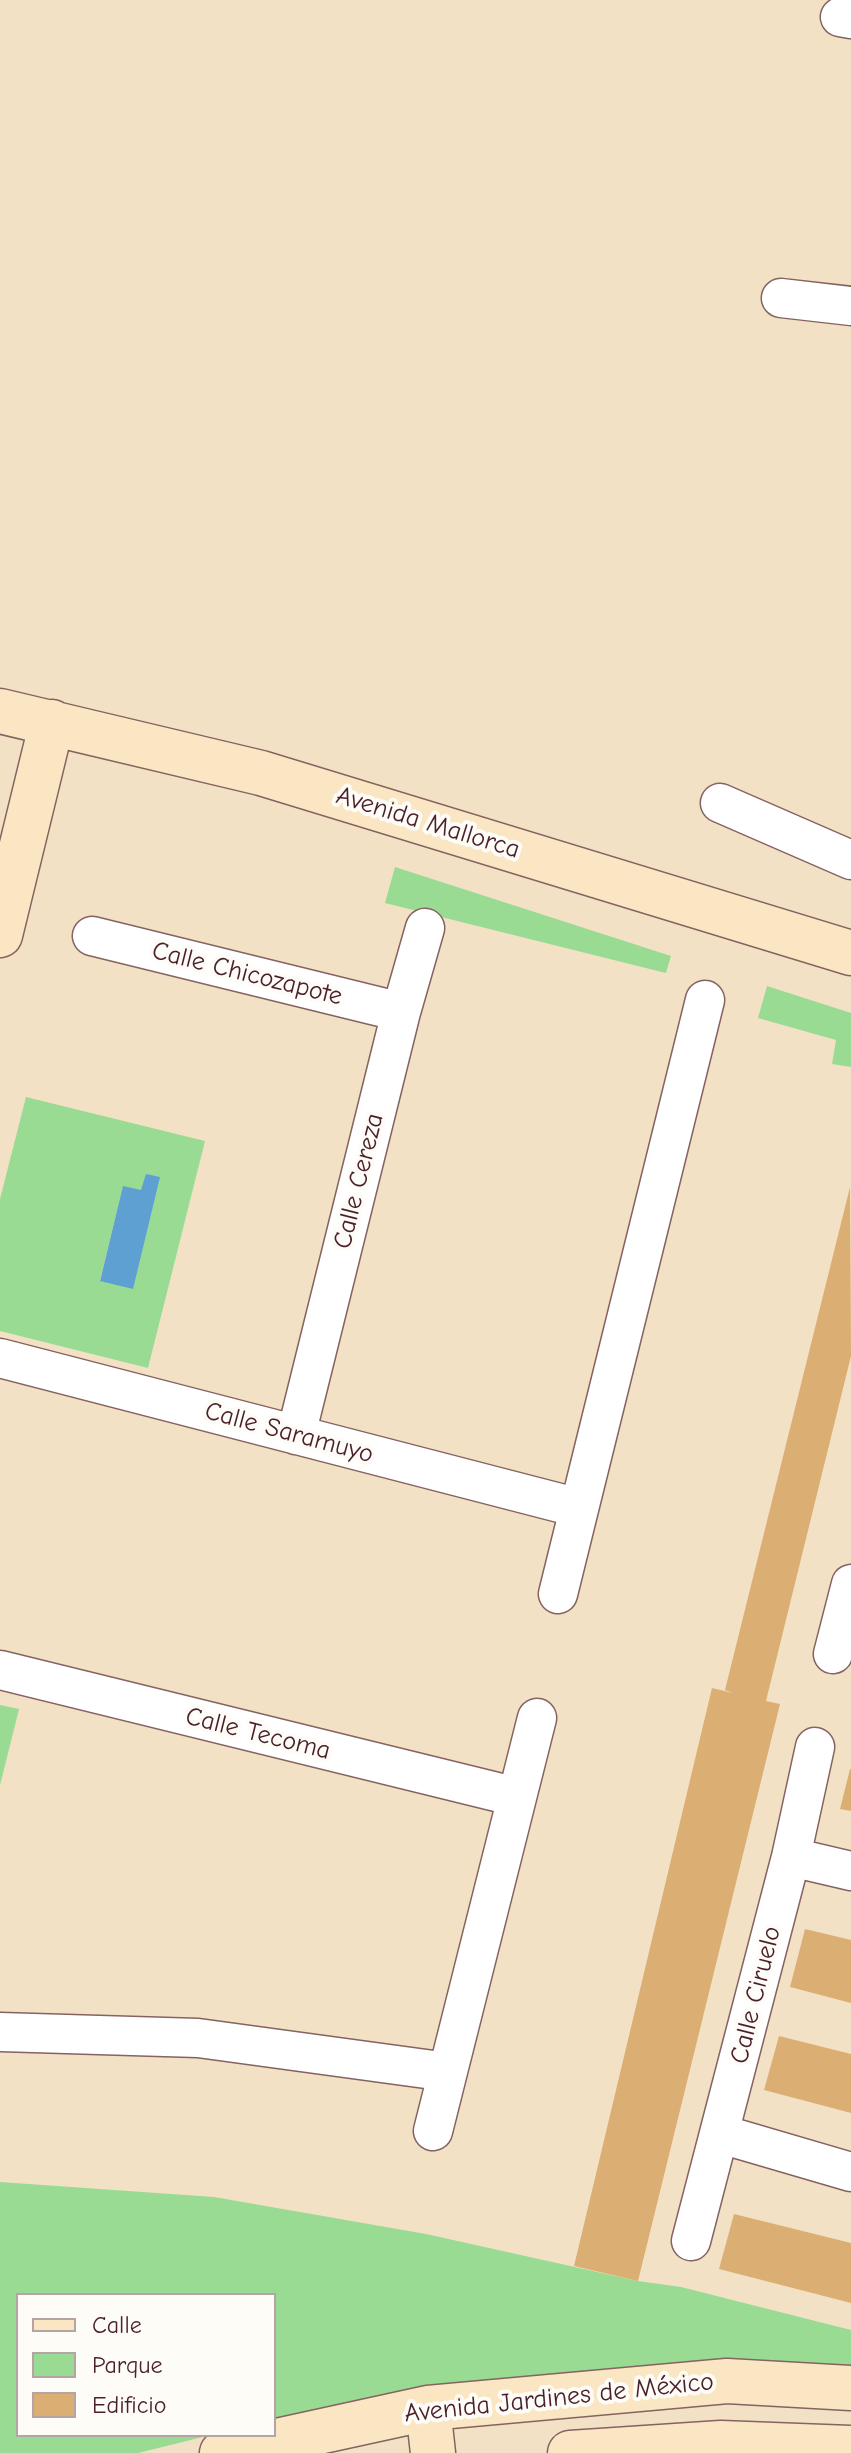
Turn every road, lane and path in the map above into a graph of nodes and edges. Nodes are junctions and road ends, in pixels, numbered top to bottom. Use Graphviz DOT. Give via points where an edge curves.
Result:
graph roads {
  1 [pos="781,298"];
  2 [pos="851,306"];
  3 [pos="0,711"];
  4 [pos="52,722"];
  5 [pos="720,803"];
  6 [pos="851,860"];
  7 [pos="425,928"];
  8 [pos="0,933"];
  9 [pos="92,936"];
  10 [pos="851,953"];
  11 [pos="705,1000"];
  12 [pos="401,1012"];
  13 [pos="0,1358"];
  14 [pos="296,1435"];
  15 [pos="579,1508"];
  16 [pos="851,1584"];
  17 [pos="558,1594"];
  18 [pos="833,1654"];
  19 [pos="0,1670"];
  20 [pos="537,1718"];
  21 [pos="815,1747"];
  22 [pos="517,1797"];
  23 [pos="791,1857"];
  24 [pos="851,1871"];
  25 [pos="0,2032"];
  26 [pos="448,2072"];
  27 [pos="433,2131"];
  28 [pos="721,2134"];
  29 [pos="851,2172"];
  30 [pos="691,2241"];
  31 [pos="851,2388"];
  32 [pos="428,2408"];
  33 [pos="851,2448"];
  34 [pos="222,2453"];
  35 [pos="433,2453"];
  36 [pos="570,2453"];
  1 -- 2 [label="street"];
  3 -- 4 [label="street, Avenida Mallorca"];
  4 -- 8 [label="street"];
  4 -- 10 [label="street, Avenida Mallorca" via="261,773"];
  5 -- 6 [label="street"];
  7 -- 12 [label="street, Calle Cereza"];
  9 -- 12 [label="street, Calle Chicozapote"];
  11 -- 15 [label="street"];
  12 -- 14 [label="street, Calle Cereza"];
  13 -- 14 [label="street, Calle Saramuyo"];
  14 -- 15 [label="street, Calle Saramuyo"];
  15 -- 17 [label="street"];
  16 -- 18 [label="street"];
  19 -- 22 [label="street, Calle Tecoma"];
  20 -- 22 [label="street"];
  21 -- 23 [label="street, Calle Ciruelo"];
  22 -- 26 [label="street"];
  23 -- 24 [label="street"];
  23 -- 28 [label="street, Calle Ciruelo"];
  25 -- 26 [label="street" via="198,2038"];
  26 -- 27 [label="street"];
  28 -- 29 [label="street"];
  28 -- 30 [label="street, Calle Ciruelo"];
  31 -- 32 [label="street, Avenida Jardines de México" via="727,2381"];
  32 -- 34 [label="street, Avenida Jardines de México"];
  32 -- 35 [label="street"];
  33 -- 36 [label="street" via="721,2443"];
}
